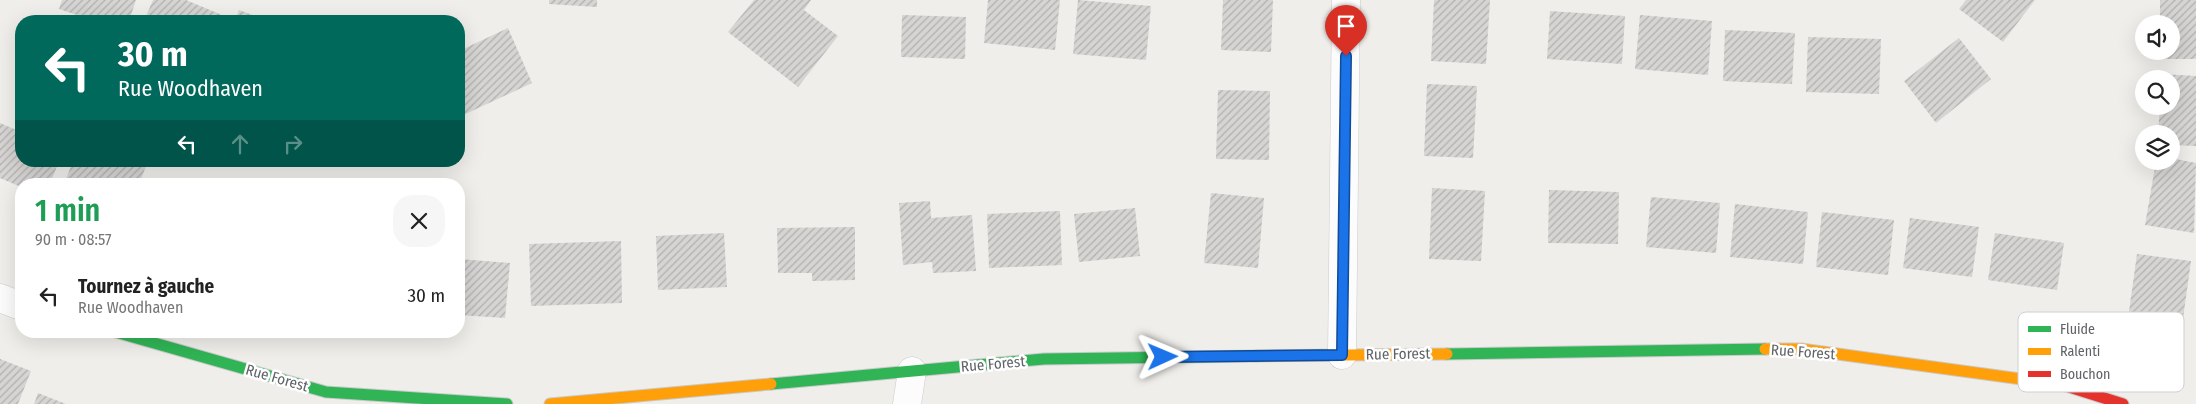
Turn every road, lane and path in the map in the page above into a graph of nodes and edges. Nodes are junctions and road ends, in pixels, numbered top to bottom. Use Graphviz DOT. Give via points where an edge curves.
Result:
graph roads {
  1 [pos="1346,0"];
  2 [pos="0,298"];
  3 [pos="15,304"];
  4 [pos="137,338"];
  5 [pos="1342,355"];
  6 [pos="912,371"];
  7 [pos="2018,378"];
  8 [pos="2087,392"];
  9 [pos="507,404"];
  10 [pos="550,404"];
  11 [pos="907,404"];
  12 [pos="2122,404"];
  1 -- 5 [label="street"];
  2 -- 3 [label="street"];
  4 -- 9 [label="street, Rue Forest" via="326,392"];
  5 -- 6 [label="street, Rue Forest" via="1044,359"];
  5 -- 7 [label="street, Rue Forest" via="1801,349"];
  6 -- 10 [label="street, Rue Forest"];
  6 -- 11 [label="street"];
  8 -- 12 [label="street, Rue Forest"];
}
